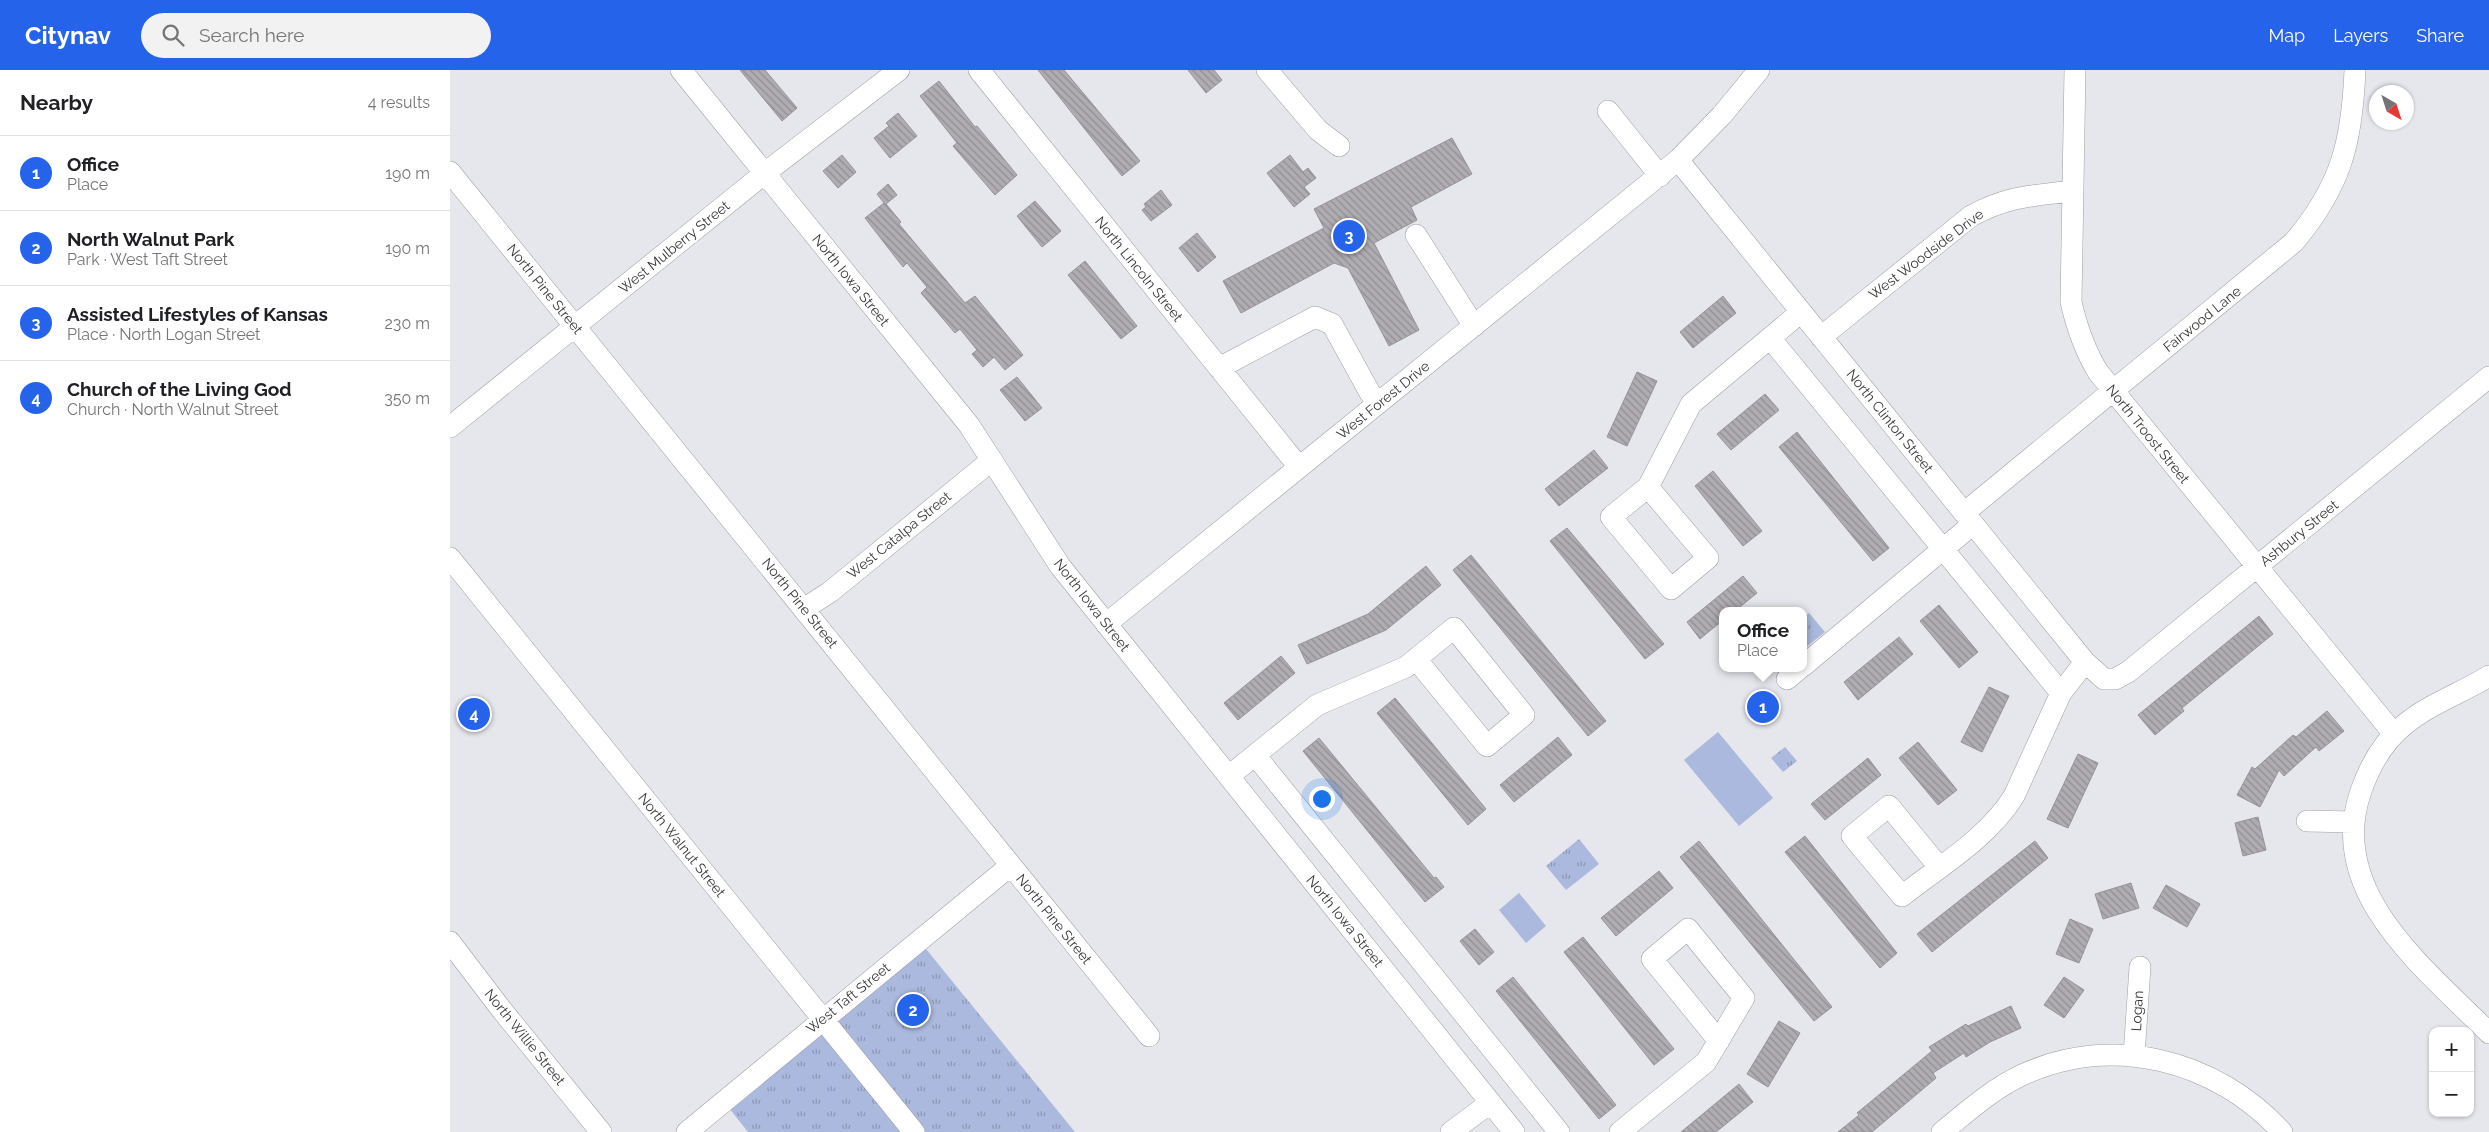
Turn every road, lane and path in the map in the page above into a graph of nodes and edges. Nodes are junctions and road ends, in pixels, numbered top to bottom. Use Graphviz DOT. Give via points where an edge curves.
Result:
graph roads {
  1 [pos="681,70"];
  2 [pos="900,70"];
  3 [pos="979,70"];
  4 [pos="1267,70"];
  5 [pos="1759,70"];
  6 [pos="2075,70"];
  7 [pos="2355,70"];
  8 [pos="1608,111"];
  9 [pos="1340,146"];
  10 [pos="1678,160"];
  11 [pos="450,172"];
  12 [pos="765,173"];
  13 [pos="1660,176"];
  14 [pos="2072,191"];
  15 [pos="1416,235"];
  16 [pos="1801,312"];
  17 [pos="576,326"];
  18 [pos="1474,326"];
  19 [pos="1821,336"];
  20 [pos="1770,338"];
  21 [pos="1219,368"];
  22 [pos="2489,377"];
  23 [pos="2114,391"];
  24 [pos="1378,403"];
  25 [pos="450,427"];
  26 [pos="992,460"];
  27 [pos="1299,467"];
  28 [pos="1648,486"];
  29 [pos="1969,519"];
  30 [pos="1942,550"];
  31 [pos="450,558"];
  32 [pos="2257,567"];
  33 [pos="805,608"];
  34 [pos="1106,624"];
  35 [pos="1416,659"];
  36 [pos="2085,662"];
  37 [pos="1807,663"];
  38 [pos="2104,679"];
  39 [pos="2488,679"];
  40 [pos="2061,693"];
  41 [pos="2394,734"];
  42 [pos="1255,756"];
  43 [pos="1229,776"];
  44 [pos="2307,821"];
  45 [pos="2354,822"];
  46 [pos="1010,866"];
  47 [pos="1939,867"];
  48 [pos="450,942"];
  49 [pos="2140,967"];
  50 [pos="824,1020"];
  51 [pos="2489,1032"];
  52 [pos="1149,1036"];
  53 [pos="1718,1041"];
  54 [pos="2134,1056"];
  55 [pos="1490,1103"];
  56 [pos="601,1132"];
  57 [pos="687,1132"];
  58 [pos="914,1132"];
  59 [pos="1452,1132"];
  60 [pos="1514,1132"];
  61 [pos="1559,1132"];
  62 [pos="1620,1132"];
  63 [pos="1942,1132"];
  64 [pos="2282,1132"];
  1 -- 12 [label="street, North Iowa Street"];
  2 -- 12 [label="street, West Mulberry Street"];
  3 -- 21 [label="street, North Lincoln Street"];
  4 -- 9 [label="street" via="1318,130"];
  5 -- 10 [label="street, West Forest Drive" via="1722,115"];
  6 -- 14 [label="street, North Troost Street"];
  7 -- 23 [label="street, Fairwood Lane" via="2346,150 2331,190 2307,226 2280,256"];
  8 -- 13 [label="street"];
  10 -- 13 [label="street, West Forest Drive"];
  10 -- 16 [label="street, North Clinton Street"];
  11 -- 17 [label="street, North Pine Street"];
  12 -- 17 [label="street, West Mulberry Street"];
  12 -- 26 [label="street, North Iowa Street" via="969,425"];
  13 -- 18 [label="street, West Forest Drive"];
  14 -- 19 [label="street, West Woodside Drive" via="2012,198 1971,216"];
  14 -- 23 [label="street, North Troost Street" via="2070,302 2086,351"];
  15 -- 18 [label="street"];
  16 -- 19 [label="street, North Clinton Street"];
  16 -- 20 [label="street"];
  17 -- 25 [label="street, West Mulberry Street"];
  17 -- 33 [label="street, North Pine Street"];
  18 -- 24 [label="street, West Forest Drive"];
  19 -- 29 [label="street, North Clinton Street"];
  20 -- 28 [label="street" via="1691,404"];
  20 -- 30 [label="street"];
  21 -- 24 [label="street" via="1315,317 1332,324"];
  21 -- 27 [label="street, North Lincoln Street"];
  22 -- 32 [label="street, Ashbury Street"];
  23 -- 29 [label="street, Fairwood Lane"];
  23 -- 32 [label="street, North Troost Street"];
  24 -- 27 [label="street, West Forest Drive"];
  26 -- 33 [label="street, West Catalpa Street" via="830,592"];
  26 -- 34 [label="street, North Iowa Street" via="1060,566"];
  27 -- 34 [label="street, West Forest Drive"];
  28 -- 28 [label="street" via="1611,517 1671,589 1708,558"];
  29 -- 30 [label="street, Fairwood Lane"];
  29 -- 36 [label="street, North Clinton Street"];
  30 -- 37 [label="street, Fairwood Lane"];
  30 -- 40 [label="street"];
  31 -- 50 [label="street, North Walnut Street"];
  32 -- 38 [label="street, Ashbury Street" via="2128,672 2115,679"];
  32 -- 41 [label="street, North Troost Street"];
  33 -- 46 [label="street, North Pine Street"];
  34 -- 43 [label="street, North Iowa Street"];
  35 -- 35 [label="street" via="1454,628 1524,715 1487,746"];
  35 -- 42 [label="street" via="1406,667 1316,705"];
  36 -- 38 [label="street, North Clinton Street"];
  36 -- 40 [label="street"];
  39 -- 41 [label="street" via="2423,712"];
  40 -- 47 [label="street" via="2004,811 1992,825"];
  41 -- 45 [label="street" via="2364,781"];
  42 -- 43 [label="street"];
  42 -- 61 [label="street"];
  43 -- 55 [label="street, North Iowa Street"];
  44 -- 45 [label="street"];
  45 -- 51 [label="street" via="2361,874 2380,917 2410,954"];
  46 -- 50 [label="street, West Taft Street"];
  46 -- 52 [label="street, North Pine Street"];
  48 -- 56 [label="street, North Willie Street"];
  49 -- 54 [label="street, Logan"];
  50 -- 57 [label="street, West Taft Street"];
  50 -- 58 [label="street, North Walnut Street"];
  53 -- 53 [label="street" via="1744,998 1688,929 1652,959"];
  53 -- 62 [label="street" via="1706,1062"];
  54 -- 63 [label="street" via="2086,1056 2022,1075 1988,1095"];
  54 -- 64 [label="street" via="2170,1062 2204,1073 2241,1095"];
  55 -- 59 [label="street"];
  55 -- 60 [label="street, North Iowa Street"];
}
